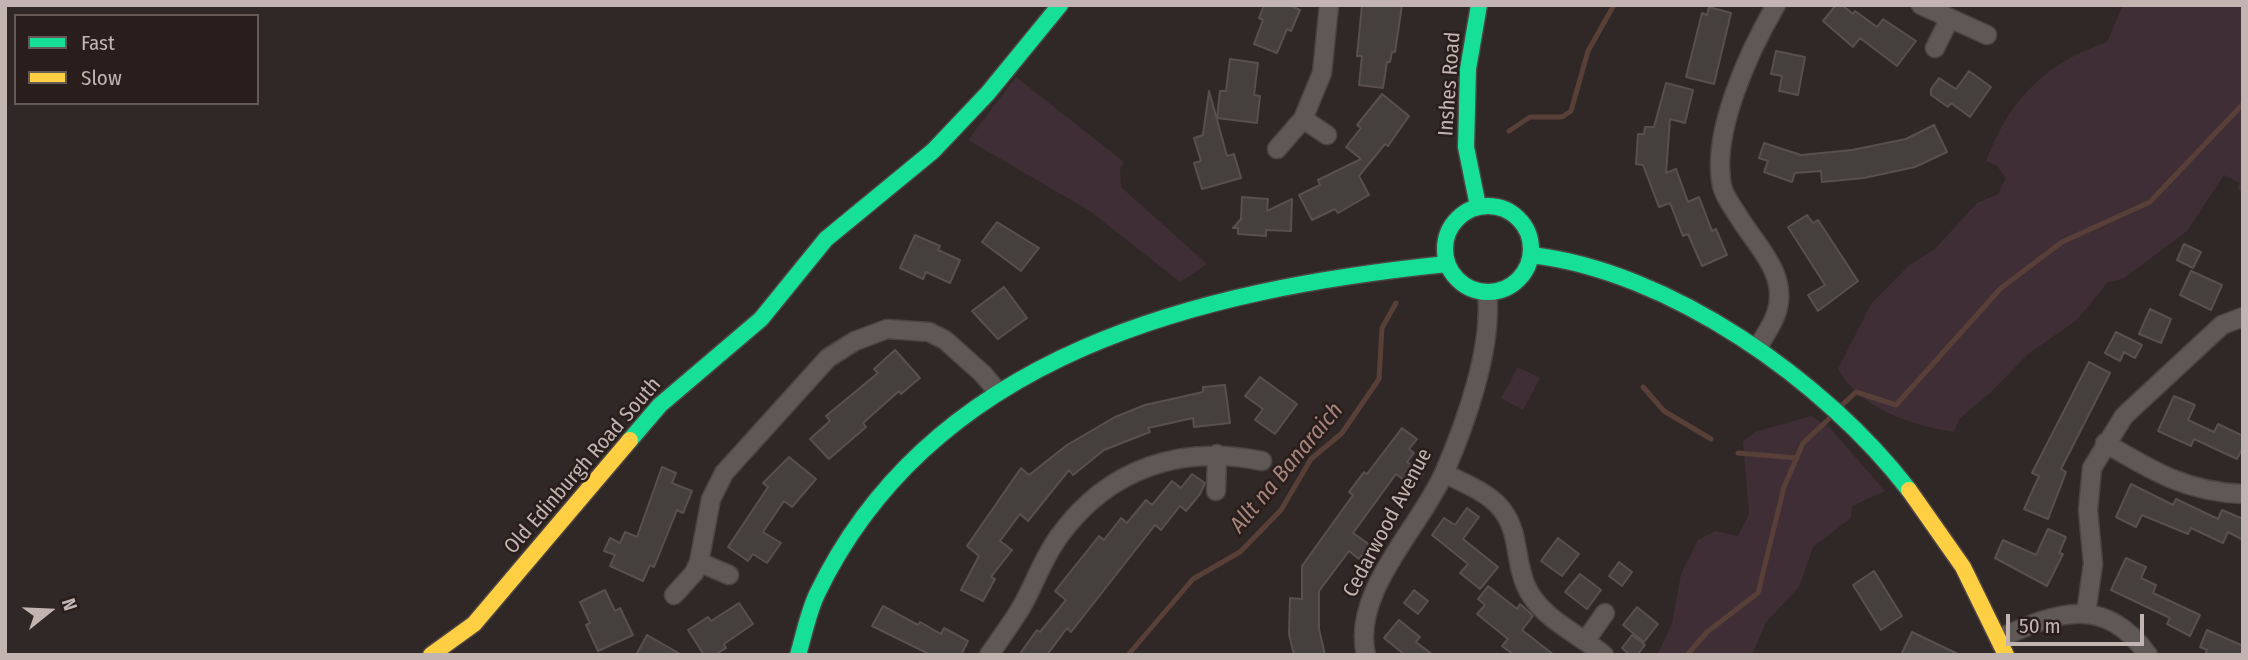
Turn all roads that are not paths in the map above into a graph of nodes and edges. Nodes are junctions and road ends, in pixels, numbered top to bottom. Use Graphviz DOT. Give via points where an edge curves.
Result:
graph roads {
  1 [pos="1060,5"];
  2 [pos="1329,5"];
  3 [pos="1479,5"];
  4 [pos="1776,5"];
  5 [pos="1922,5"];
  6 [pos="1950,18"];
  7 [pos="1987,35"];
  8 [pos="1935,48"];
  9 [pos="1303,118"];
  10 [pos="1327,135"];
  11 [pos="1277,149"];
  12 [pos="1479,206"];
  13 [pos="1531,255"];
  14 [pos="1447,264"];
  15 [pos="1487,293"];
  16 [pos="2243,317"];
  17 [pos="1758,347"];
  18 [pos="998,392"];
  19 [pos="2105,443"];
  20 [pos="1217,454"];
  21 [pos="1262,461"];
  22 [pos="1444,474"];
  23 [pos="1216,491"];
  24 [pos="2243,494"];
  25 [pos="699,562"];
  26 [pos="729,575"];
  27 [pos="674,595"];
  28 [pos="1605,613"];
  29 [pos="2086,613"];
  30 [pos="1586,640"];
  31 [pos="2003,646"];
  32 [pos="431,655"];
  33 [pos="798,655"];
  34 [pos="989,655"];
  35 [pos="1366,655"];
  36 [pos="1604,655"];
  37 [pos="2148,655"];
  1 -- 32 [label="street, Old Edinburgh Road South" via="933,151 826,239 761,318 660,405 474,624"];
  2 -- 9 [label="street" via="1322,72"];
  3 -- 12 [label="street, Inshes Road" via="1468,69 1466,147"];
  4 -- 17 [label="street" via="1757,38 1719,150 1723,188 1769,258 1779,285 1777,313"];
  5 -- 6 [label="street"];
  6 -- 7 [label="street"];
  6 -- 8 [label="street"];
  9 -- 10 [label="street"];
  9 -- 11 [label="street"];
  12 -- 13 [label="street" via="1493,206 1518,217 1529,235"];
  12 -- 14 [label="street" via="1465,212 1450,228"];
  13 -- 15 [label="street" via="1528,267 1511,286"];
  13 -- 17 [label="street" via="1566,258 1646,287"];
  14 -- 15 [label="street" via="1463,284"];
  14 -- 18 [label="street" via="1323,278 1172,314 1065,355"];
  15 -- 22 [label="street, Cedarwood Avenue" via="1488,337"];
  16 -- 19 [label="street" via="2222,325 2124,416"];
  17 -- 31 [label="street" via="1840,413 1878,452 1930,519 1976,592"];
  18 -- 25 [label="street" via="945,340 929,332 887,329 855,341 828,358 724,473 711,499"];
  18 -- 33 [label="street" via="918,453 863,517 817,595"];
  19 -- 24 [label="street" via="2202,491"];
  19 -- 29 [label="street" via="2092,468 2088,489 2093,564"];
  20 -- 21 [label="street"];
  20 -- 23 [label="street"];
  20 -- 34 [label="street" via="1155,462 1104,490 1060,536"];
  22 -- 30 [label="street" via="1484,492 1508,514 1529,593 1539,606"];
  22 -- 35 [label="street, Cedarwood Avenue" via="1365,613"];
  25 -- 26 [label="street"];
  25 -- 27 [label="street"];
  28 -- 30 [label="street"];
  29 -- 31 [label="street" via="2043,618"];
  29 -- 37 [label="street" via="2105,617 2129,632"];
  30 -- 36 [label="street"];
}
